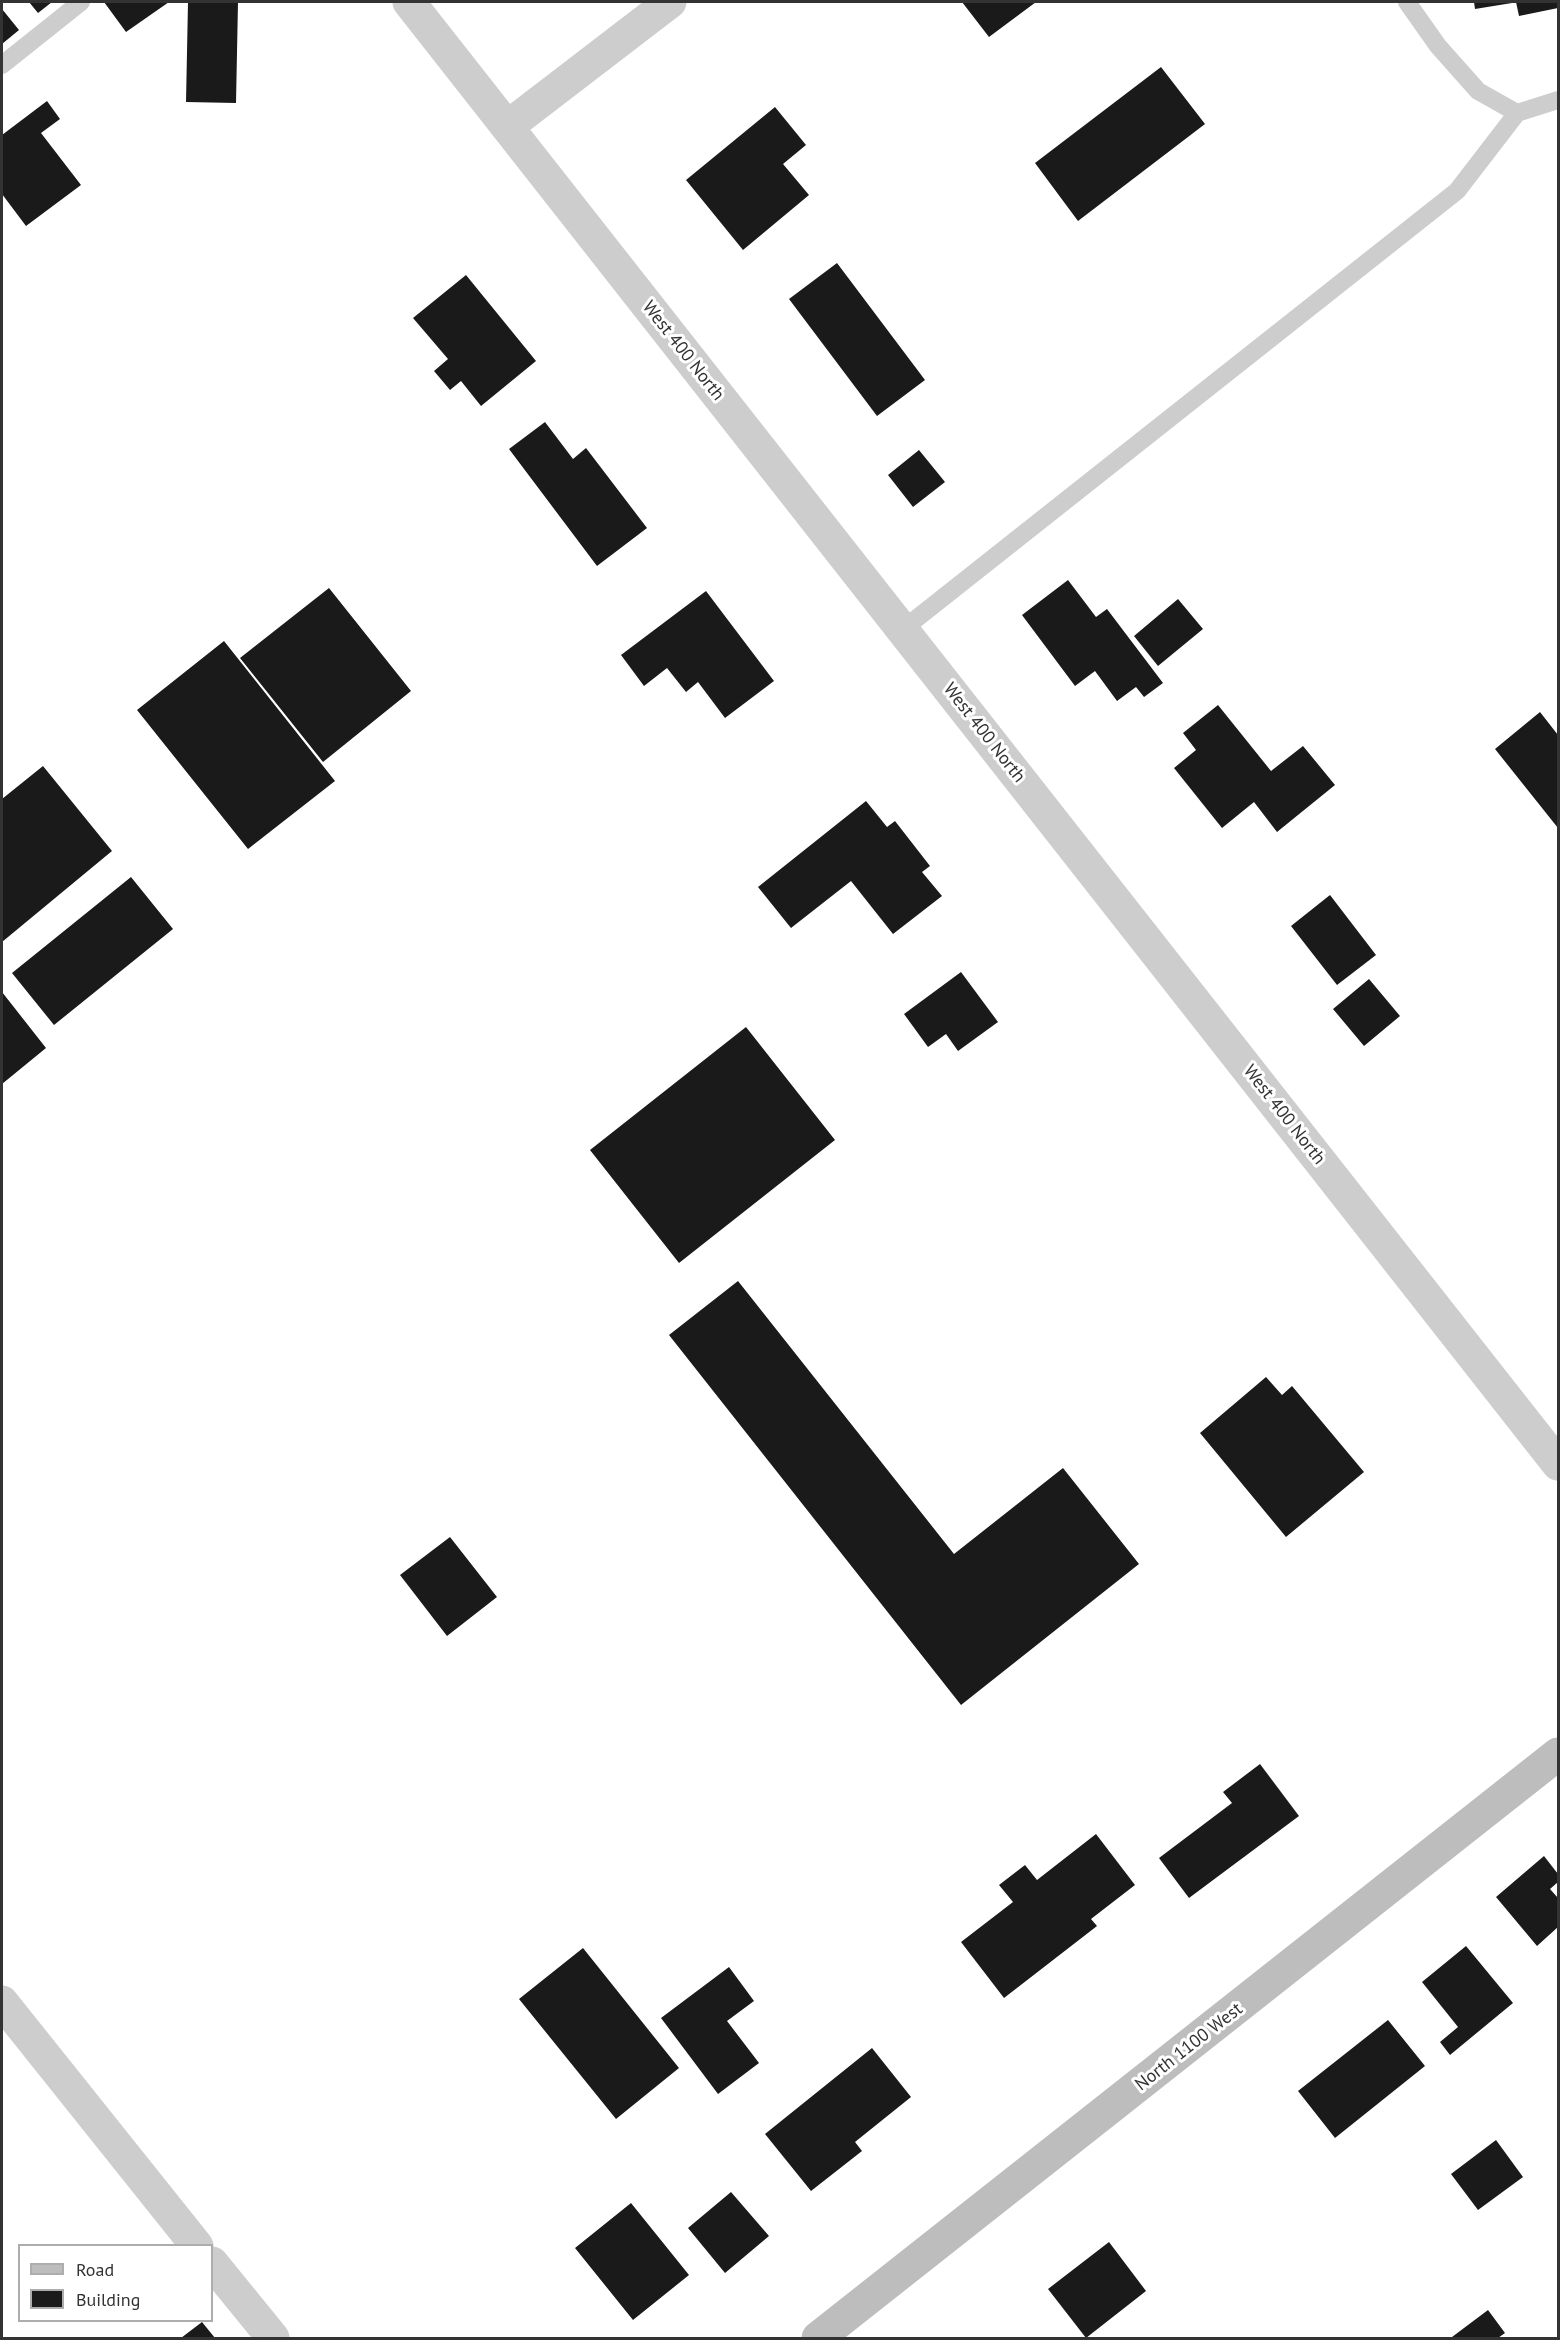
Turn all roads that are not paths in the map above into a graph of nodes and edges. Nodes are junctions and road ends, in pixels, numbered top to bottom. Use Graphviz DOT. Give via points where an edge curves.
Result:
graph roads {
  1 [pos="81,2"];
  2 [pos="408,2"];
  3 [pos="670,2"];
  4 [pos="1407,2"];
  5 [pos="2,65"];
  6 [pos="1558,100"];
  7 [pos="1517,113"];
  8 [pos="507,127"];
  9 [pos="902,630"];
  10 [pos="1558,1464"];
  11 [pos="1558,1754"];
  12 [pos="2,2002"];
  13 [pos="196,2244"];
  14 [pos="213,2264"];
  15 [pos="273,2338"];
  16 [pos="818,2338"];
  1 -- 5 [label="lane"];
  2 -- 8 [label="street, West 400 North"];
  3 -- 8 [label="street"];
  4 -- 7 [label="lane" via="1438,46 1478,91"];
  6 -- 7 [label="lane"];
  7 -- 9 [label="lane" via="1457,191"];
  8 -- 9 [label="street, West 400 North"];
  9 -- 10 [label="street, West 400 North"];
  11 -- 16 [label="street, North 1100 West"];
  12 -- 13 [label="street"];
  14 -- 15 [label="street"];
}
